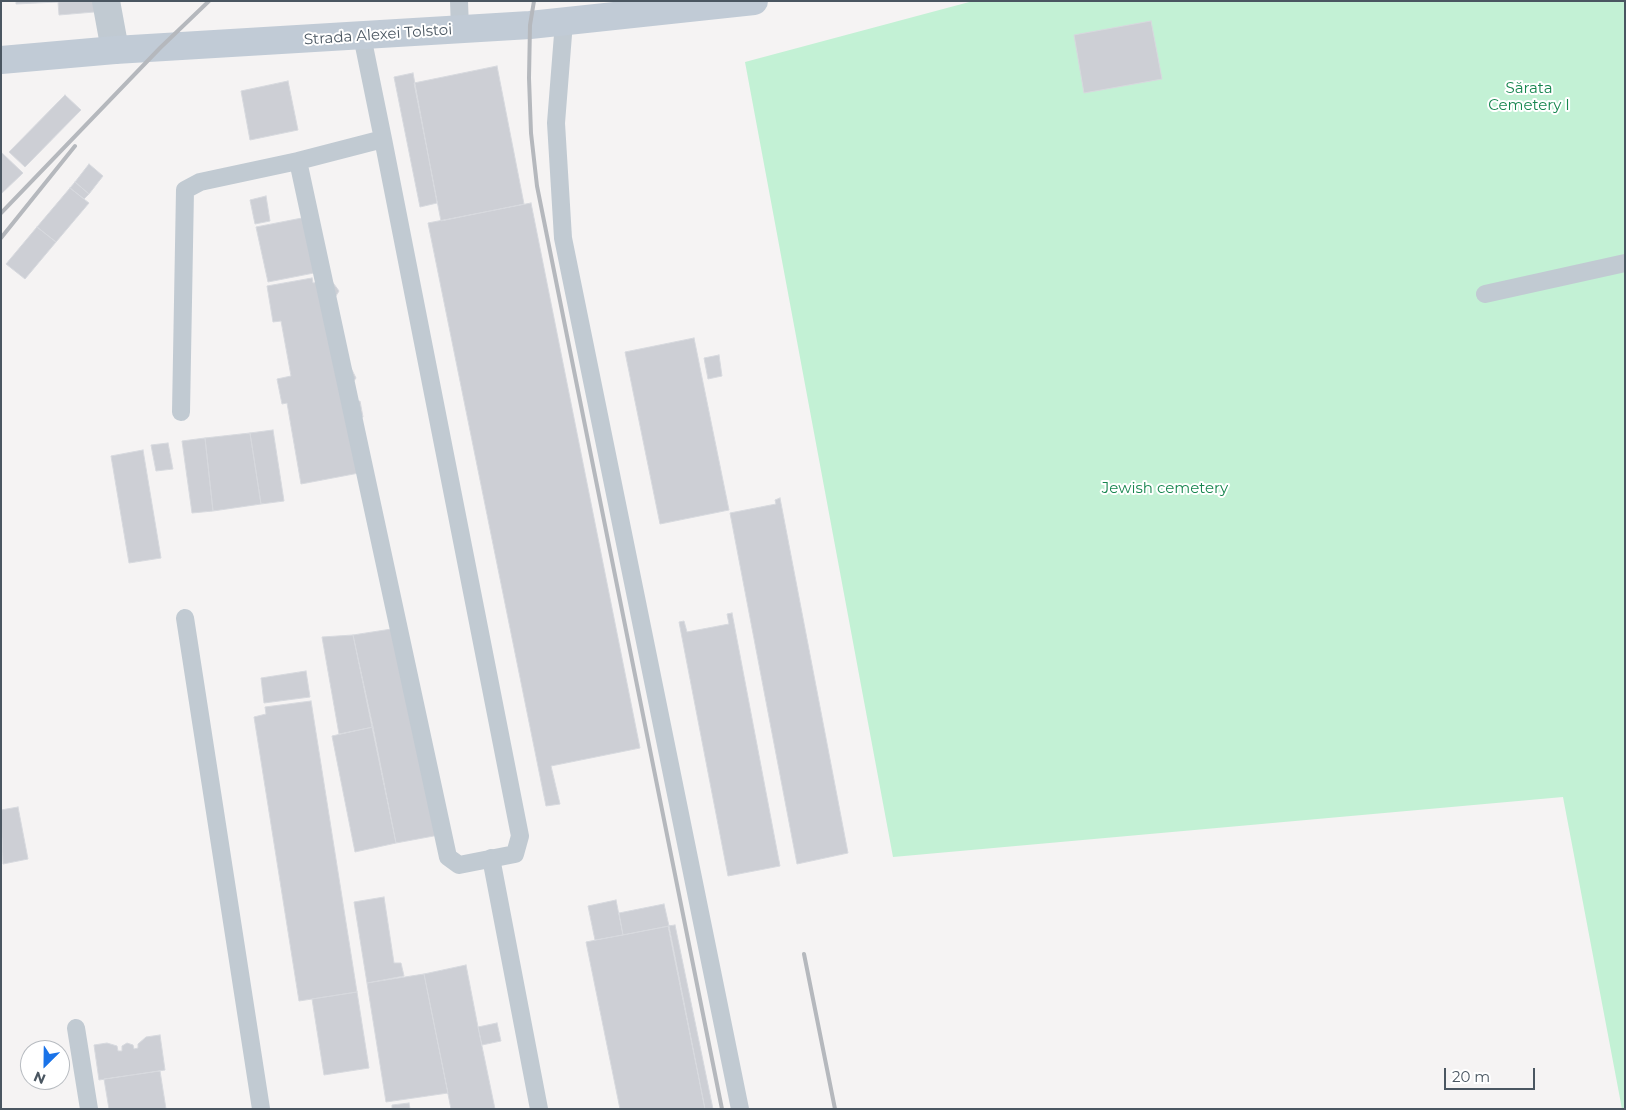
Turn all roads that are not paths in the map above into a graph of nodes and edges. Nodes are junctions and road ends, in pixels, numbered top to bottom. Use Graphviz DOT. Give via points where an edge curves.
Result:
graph roads {
  1 [pos="106,1"];
  2 [pos="458,1"];
  3 [pos="754,1"];
  4 [pos="564,22"];
  5 [pos="460,29"];
  6 [pos="362,36"];
  7 [pos="115,50"];
  8 [pos="1,60"];
  9 [pos="383,139"];
  10 [pos="298,161"];
  11 [pos="1625,263"];
  12 [pos="1485,294"];
  13 [pos="181,412"];
  14 [pos="185,618"];
  15 [pos="491,858"];
  16 [pos="76,1028"];
  17 [pos="89,1109"];
  18 [pos="261,1109"];
  19 [pos="539,1109"];
  20 [pos="740,1109"];
  1 -- 7 [label="street"];
  2 -- 5 [label="lane"];
  3 -- 4 [label="main road, Strada Alexei Tolstoi"];
  4 -- 5 [label="main road, Strada Alexei Tolstoi"];
  4 -- 20 [label="lane" via="556,122 564,238"];
  5 -- 6 [label="main road, Strada Alexei Tolstoi"];
  6 -- 7 [label="main road, Strada Alexei Tolstoi"];
  6 -- 9 [label="lane"];
  7 -- 8 [label="main road, Strada Alexei Tolstoi"];
  9 -- 10 [label="lane"];
  9 -- 15 [label="lane" via="520,836 515,854"];
  10 -- 13 [label="lane" via="200,182 185,190"];
  10 -- 15 [label="lane" via="448,857 459,865"];
  11 -- 12 [label="lane"];
  14 -- 18 [label="lane"];
  15 -- 19 [label="lane"];
  16 -- 17 [label="lane"];
}
